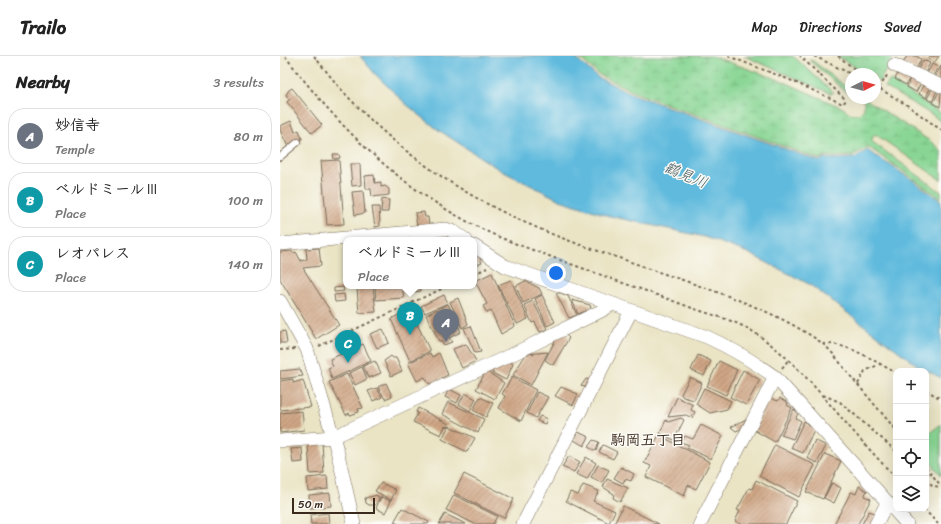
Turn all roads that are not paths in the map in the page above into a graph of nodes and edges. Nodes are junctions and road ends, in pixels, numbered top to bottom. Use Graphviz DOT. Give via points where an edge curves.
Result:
graph roads {
  1 [pos="894,64"];
  2 [pos="941,86"];
  3 [pos="298,142"];
  4 [pos="280,157"];
  5 [pos="363,237"];
  6 [pos="462,237"];
  7 [pos="343,239"];
  8 [pos="280,244"];
  9 [pos="477,248"];
  10 [pos="280,301"];
  11 [pos="613,304"];
  12 [pos="631,310"];
  13 [pos="774,377"];
  14 [pos="333,436"];
  15 [pos="280,441"];
  16 [pos="887,503"];
  17 [pos="354,524"];
  18 [pos="523,524"];
  19 [pos="700,524"];
  20 [pos="876,524"];
  21 [pos="907,524"];
  1 -- 2 [label="street"];
  3 -- 4 [label="lane"];
  5 -- 6 [label="street" via="446,230"];
  7 -- 8 [label="street"];
  9 -- 11 [label="street" via="505,266"];
  10 -- 14 [label="street" via="307,349"];
  11 -- 12 [label="street"];
  11 -- 14 [label="street" via="515,353"];
  12 -- 13 [label="street" via="714,340 757,364"];
  12 -- 18 [label="street"];
  13 -- 16 [label="street"];
  13 -- 19 [label="street"];
  14 -- 15 [label="street"];
  14 -- 17 [label="street"];
  16 -- 20 [label="street"];
  16 -- 21 [label="street"];
}
